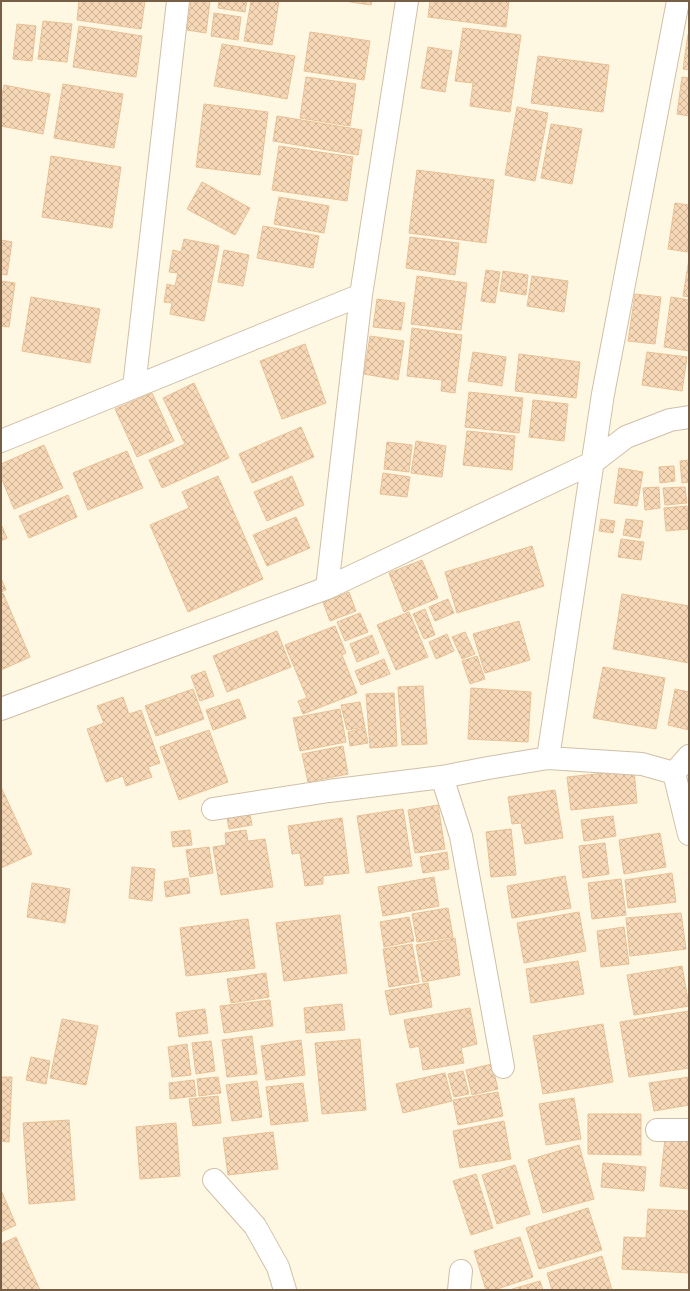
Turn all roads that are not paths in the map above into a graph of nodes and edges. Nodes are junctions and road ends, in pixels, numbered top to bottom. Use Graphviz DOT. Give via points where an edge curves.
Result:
graph roads {
  1 [pos="178,1"];
  2 [pos="407,1"];
  3 [pos="678,1"];
  4 [pos="361,295"];
  5 [pos="134,387"];
  6 [pos="689,417"];
  7 [pos="1,441"];
  8 [pos="592,463"];
  9 [pos="327,588"];
  10 [pos="1,709"];
  11 [pos="689,756"];
  12 [pos="548,758"];
  13 [pos="674,773"];
  14 [pos="442,777"];
  15 [pos="213,809"];
  16 [pos="689,834"];
  17 [pos="503,1067"];
  18 [pos="657,1130"];
  19 [pos="689,1130"];
  20 [pos="214,1180"];
  21 [pos="285,1290"];
  1 -- 5 [label="street"];
  2 -- 4 [label="street"];
  3 -- 8 [label="street"];
  4 -- 5 [label="street"];
  4 -- 9 [label="street"];
  5 -- 7 [label="street"];
  6 -- 8 [label="street" via="670,420 626,437"];
  8 -- 9 [label="street"];
  8 -- 12 [label="street"];
  9 -- 10 [label="street"];
  11 -- 13 [label="street"];
  12 -- 13 [label="street" via="642,764"];
  12 -- 14 [label="street"];
  13 -- 16 [label="street"];
  14 -- 15 [label="street"];
  14 -- 17 [label="street" via="461,836"];
  18 -- 19 [label="street"];
  20 -- 21 [label="street" via="255,1226 278,1267"];
}
